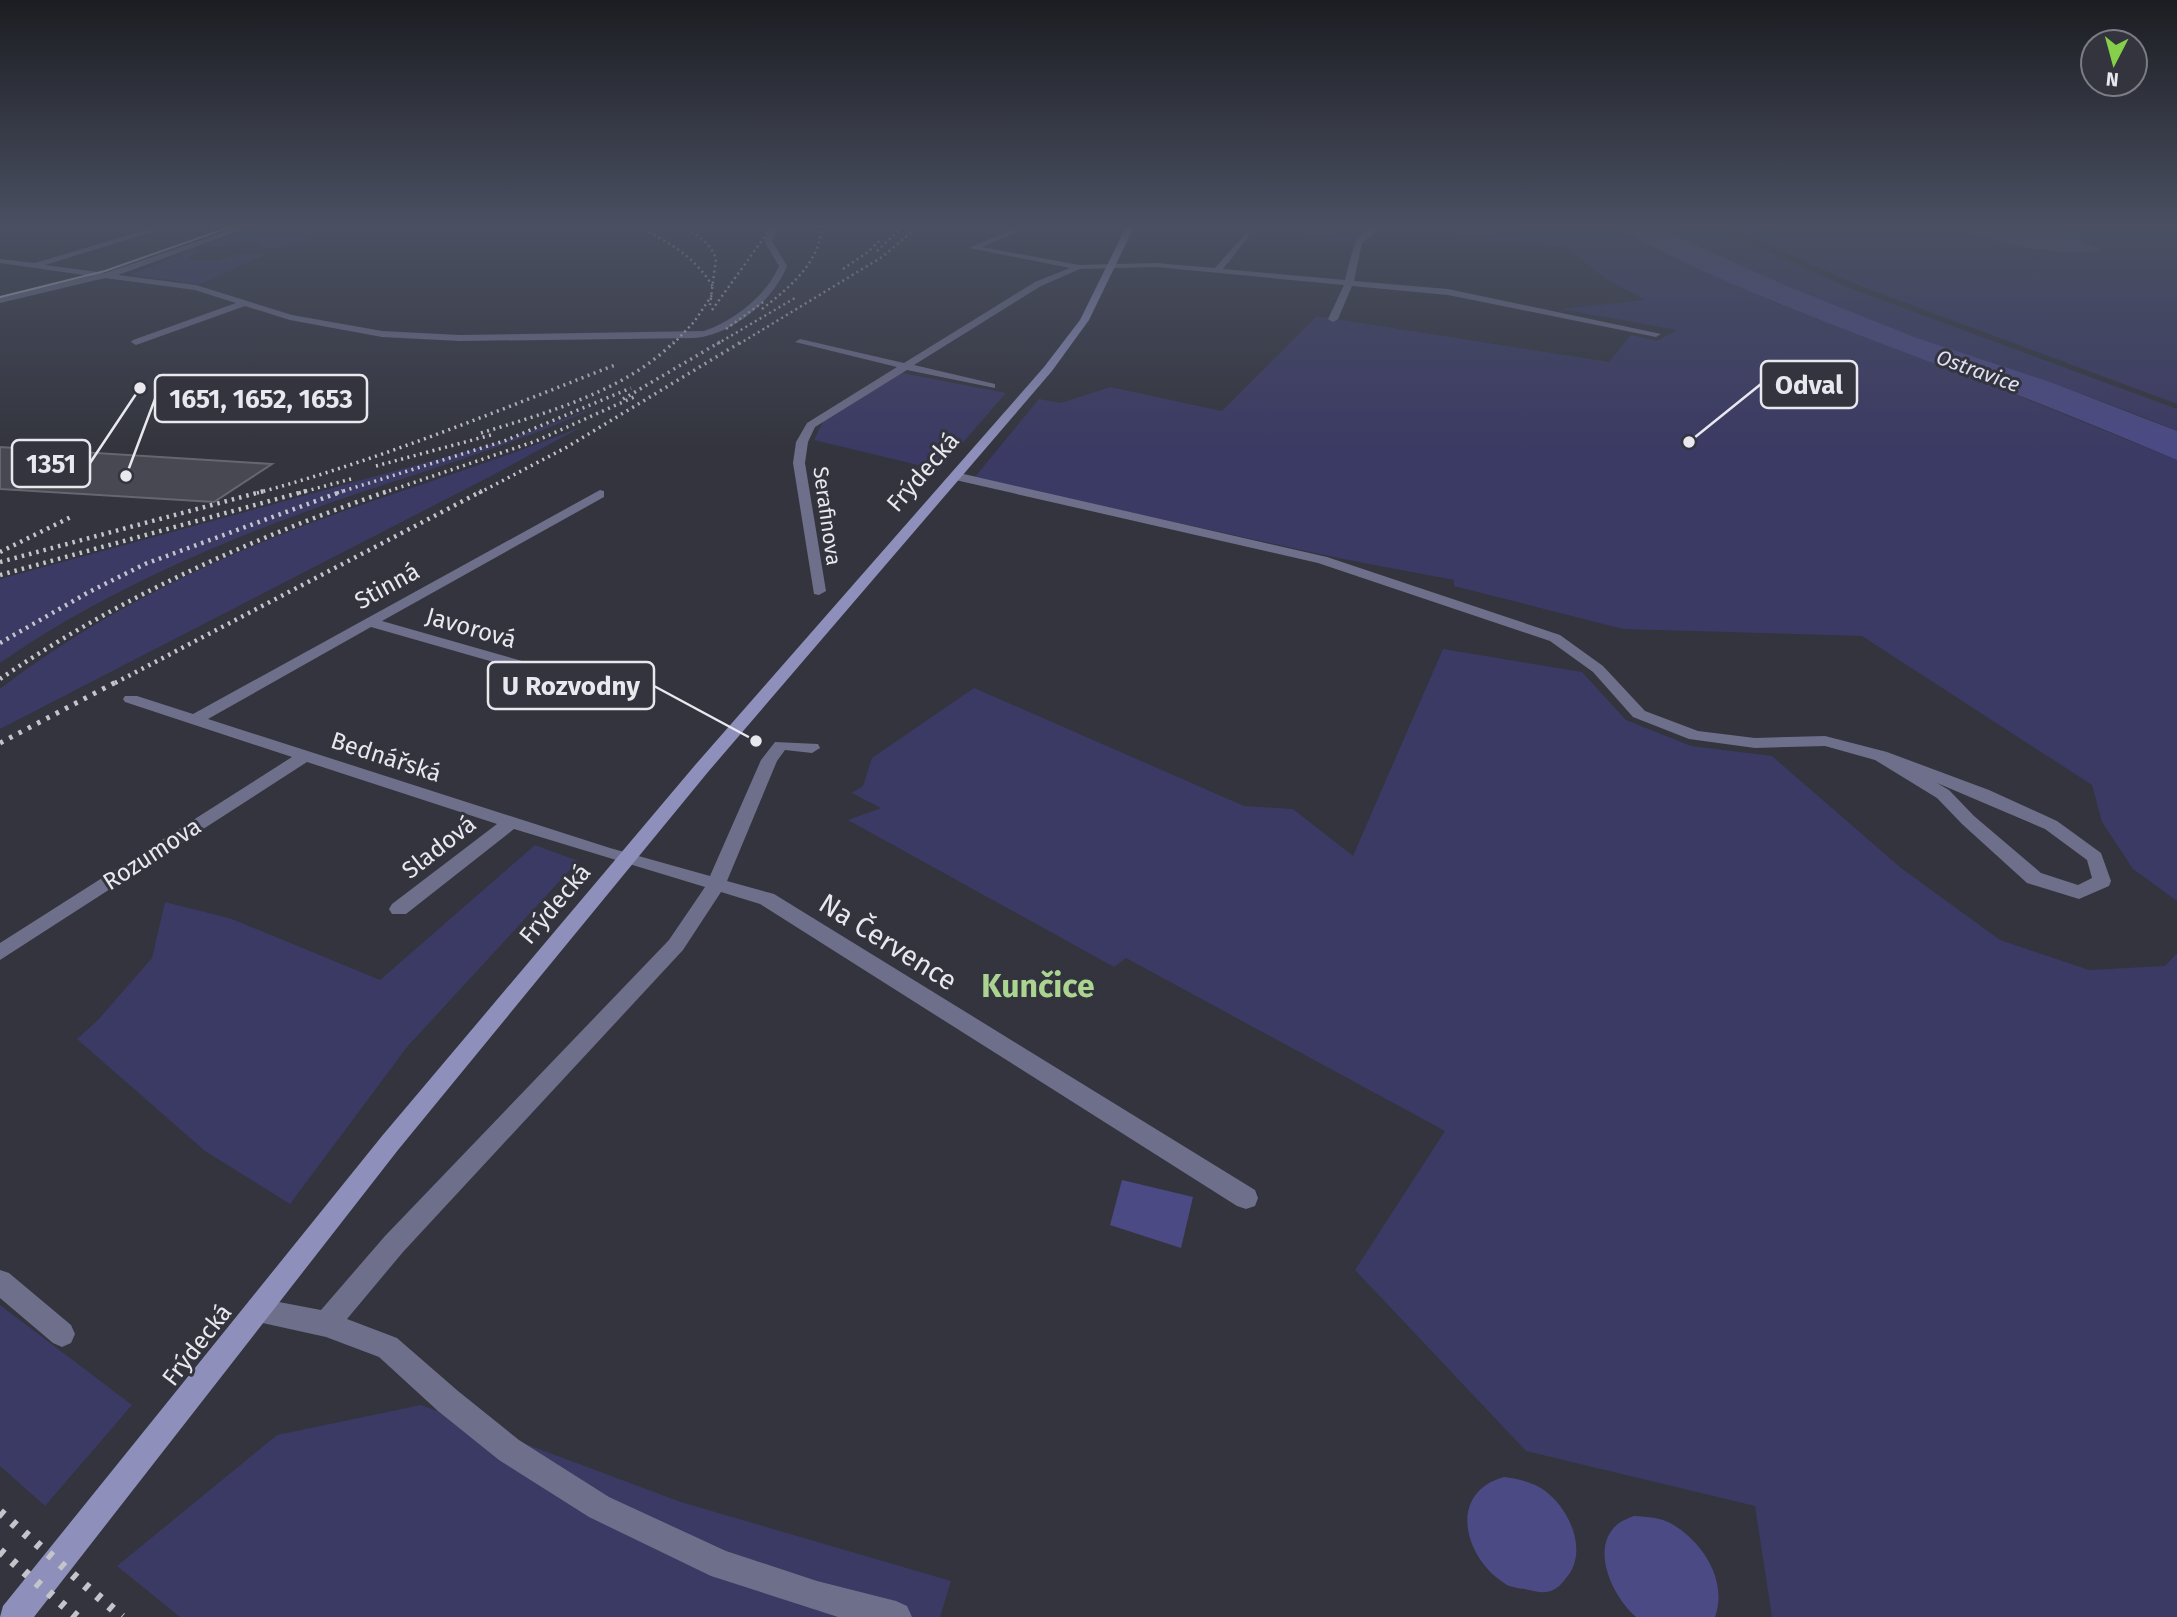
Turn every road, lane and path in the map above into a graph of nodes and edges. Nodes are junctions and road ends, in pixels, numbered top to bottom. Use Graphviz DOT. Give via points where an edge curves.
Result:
graph roads {
  1 [pos="236,300"];
  2 [pos="755,300"];
  3 [pos="1013,300"];
  4 [pos="1094,300"];
  5 [pos="1342,300"];
  6 [pos="1496,300"];
  7 [pos="244,303"];
  8 [pos="1334,319"];
  9 [pos="1656,334"];
  10 [pos="136,342"];
  11 [pos="800,342"];
  12 [pos="905,367"];
  13 [pos="991,386"];
  14 [pos="955,477"];
  15 [pos="600,494"];
  16 [pos="819,591"];
  17 [pos="369,622"];
  18 [pos="131,699"];
  19 [pos="642,700"];
  20 [pos="196,719"];
  21 [pos="812,748"];
  22 [pos="304,756"];
  23 [pos="1881,756"];
  24 [pos="510,823"];
  25 [pos="627,859"];
  26 [pos="716,885"];
  27 [pos="399,909"];
  28 [pos="0,953"];
  29 [pos="1246,1198"];
  30 [pos="0,1282"];
  31 [pos="258,1310"];
  32 [pos="326,1324"];
  33 [pos="62,1334"];
  34 [pos="14,1617"];
  35 [pos="896,1617"];
  1 -- 7 [label="street"];
  2 -- 7 [label="street" via="724,326 704,334 609,338 382,334 320,324"];
  3 -- 12 [label="street, Serafinova"];
  4 -- 14 [label="main road, Frýdecká" via="1065,347"];
  5 -- 8 [label="street"];
  6 -- 9 [label="street"];
  7 -- 10 [label="street"];
  11 -- 12 [label="street"];
  12 -- 13 [label="street"];
  12 -- 16 [label="street, Serafinova" via="811,425 802,442 799,463"];
  14 -- 23 [label="street" via="1322,560 1555,638 1598,669 1639,714 1696,736 1755,743 1825,741"];
  14 -- 25 [label="main road, Frýdecká" via="804,647"];
  15 -- 17 [label="street, Stinná"];
  17 -- 19 [label="street, Javorová"];
  17 -- 20 [label="street, Stinná"];
  18 -- 20 [label="street, Bednářská"];
  20 -- 22 [label="street, Bednářská"];
  21 -- 26 [label="street" via="781,745 769,760"];
  22 -- 24 [label="street, Bednářská"];
  22 -- 28 [label="street, Rozumova"];
  23 -- 23 [label="street" via="2051,825 2095,857 2102,881 2078,892 2034,878 1943,794"];
  24 -- 25 [label="street, Bednářská"];
  24 -- 27 [label="street, Sladová"];
  25 -- 26 [label="street, Na Července"];
  25 -- 31 [label="main road, Frýdecká" via="390,1143"];
  26 -- 29 [label="street, Na Července" via="767,899"];
  26 -- 32 [label="street" via="676,945 394,1244"];
  30 -- 33 [label="street"];
  31 -- 32 [label="street"];
  31 -- 34 [label="main road, Frýdecká"];
  32 -- 35 [label="street" via="388,1347 509,1450 599,1507 722,1565"];
}
